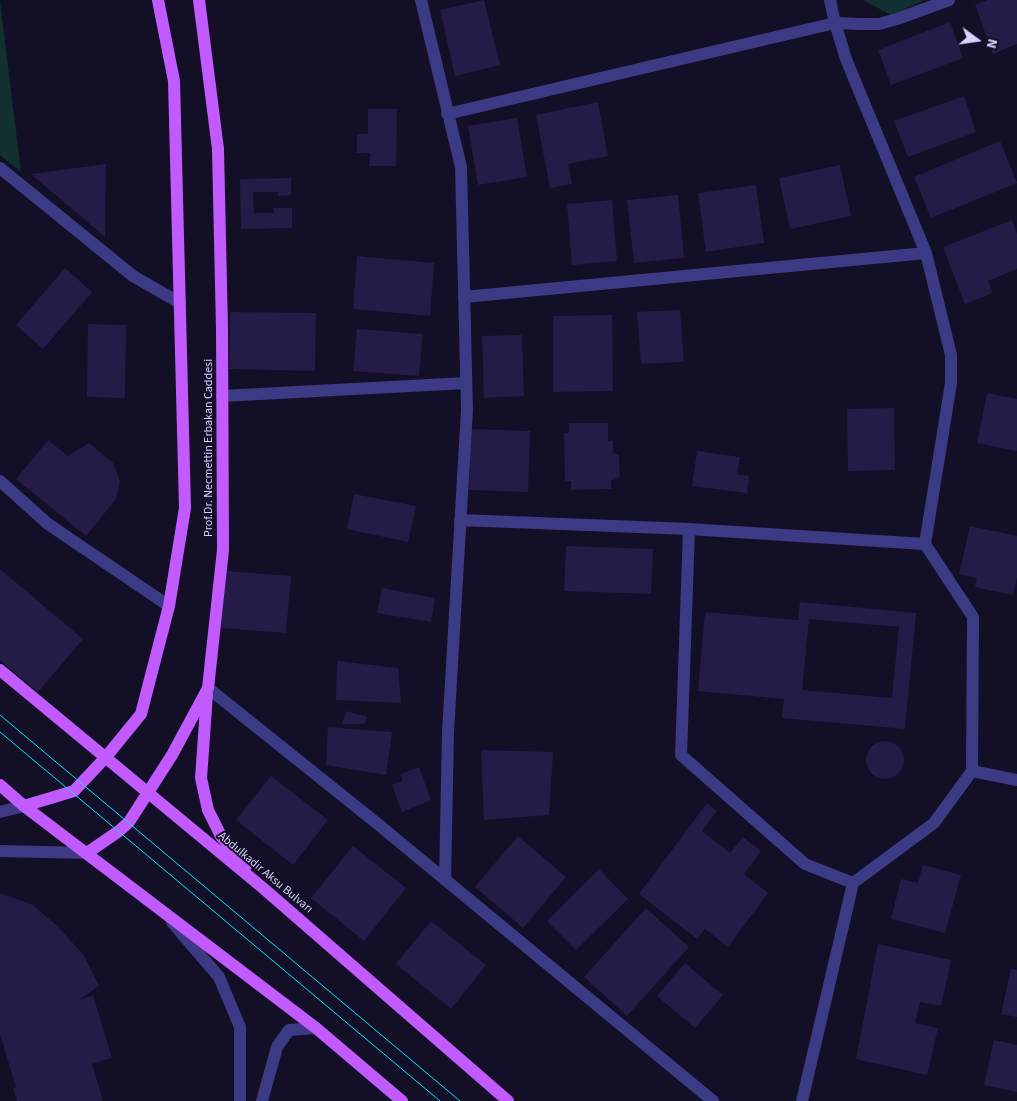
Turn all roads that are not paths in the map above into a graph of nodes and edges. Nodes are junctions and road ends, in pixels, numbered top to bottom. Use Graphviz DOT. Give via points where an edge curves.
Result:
graph roads {
  1 [pos="158,0"];
  2 [pos="200,0"];
  3 [pos="421,0"];
  4 [pos="830,0"];
  5 [pos="949,0"];
  6 [pos="835,23"];
  7 [pos="447,114"];
  8 [pos="0,168"];
  9 [pos="926,253"];
  10 [pos="464,297"];
  11 [pos="180,303"];
  12 [pos="466,383"];
  13 [pos="222,396"];
  14 [pos="0,481"];
  15 [pos="460,520"];
  16 [pos="689,529"];
  17 [pos="925,544"];
  18 [pos="169,606"];
  19 [pos="0,670"];
  20 [pos="208,688"];
  21 [pos="106,757"];
  22 [pos="972,771"];
  23 [pos="1017,780"];
  24 [pos="0,786"];
  25 [pos="149,794"];
  26 [pos="24,806"];
  27 [pos="0,812"];
  28 [pos="0,851"];
  29 [pos="87,853"];
  30 [pos="445,880"];
  31 [pos="852,883"];
  32 [pos="263,888"];
  33 [pos="168,916"];
  34 [pos="316,1028"];
  35 [pos="240,1101"];
  36 [pos="262,1101"];
  37 [pos="402,1101"];
  38 [pos="508,1101"];
  39 [pos="712,1101"];
  40 [pos="802,1101"];
  1 -- 11 [label="main road, Prof.Dr. Necmettin Erbakan Caddesi" via="174,81"];
  2 -- 13 [label="main road, Prof.Dr. Necmettin Erbakan Caddesi" via="218,149"];
  3 -- 7 [label="street"];
  4 -- 6 [label="street"];
  5 -- 6 [label="street" via="880,24"];
  6 -- 7 [label="street"];
  6 -- 9 [label="street" via="846,59"];
  7 -- 10 [label="street" via="461,167"];
  8 -- 11 [label="street" via="133,276"];
  9 -- 10 [label="street"];
  9 -- 17 [label="street" via="951,355 951,383"];
  10 -- 12 [label="street"];
  11 -- 18 [label="main road, Prof.Dr. Necmettin Erbakan Caddesi" via="185,508"];
  12 -- 13 [label="street"];
  12 -- 15 [label="street"];
  13 -- 20 [label="main road, Prof.Dr. Necmettin Erbakan Caddesi" via="223,550"];
  14 -- 18 [label="street" via="48,524"];
  15 -- 16 [label="street"];
  15 -- 30 [label="street" via="448,732"];
  16 -- 17 [label="street"];
  16 -- 31 [label="street" via="681,755 805,864"];
  17 -- 22 [label="street" via="973,617"];
  18 -- 21 [label="main road, Prof.Dr. Necmettin Erbakan Caddesi" via="141,714"];
  19 -- 21 [label="main road, Abdulkadir Aksu Bulvarı"];
  20 -- 25 [label="main road, Prof.Dr. Necmettin Erbakan Caddesi"];
  20 -- 30 [label="street"];
  20 -- 32 [label="main road" via="201,778 208,810 221,836"];
  21 -- 25 [label="main road, Abdulkadir Aksu Bulvarı"];
  21 -- 26 [label="main road, Prof.Dr. Necmettin Erbakan Caddesi" via="74,791"];
  22 -- 23 [label="street"];
  22 -- 31 [label="street" via="934,823"];
  24 -- 26 [label="main road"];
  25 -- 29 [label="main road, Prof.Dr. Necmettin Erbakan Caddesi" via="124,827"];
  25 -- 32 [label="main road, Abdulkadir Aksu Bulvarı"];
  26 -- 27 [label="street"];
  26 -- 29 [label="main road"];
  28 -- 29 [label="street"];
  29 -- 33 [label="main road"];
  30 -- 39 [label="street"];
  31 -- 40 [label="street"];
  32 -- 38 [label="main road, Abdulkadir Aksu Bulvarı"];
  33 -- 34 [label="main road"];
  33 -- 35 [label="street" via="219,977 240,1027"];
  34 -- 36 [label="street" via="289,1030 277,1047"];
  34 -- 37 [label="main road"];
}
